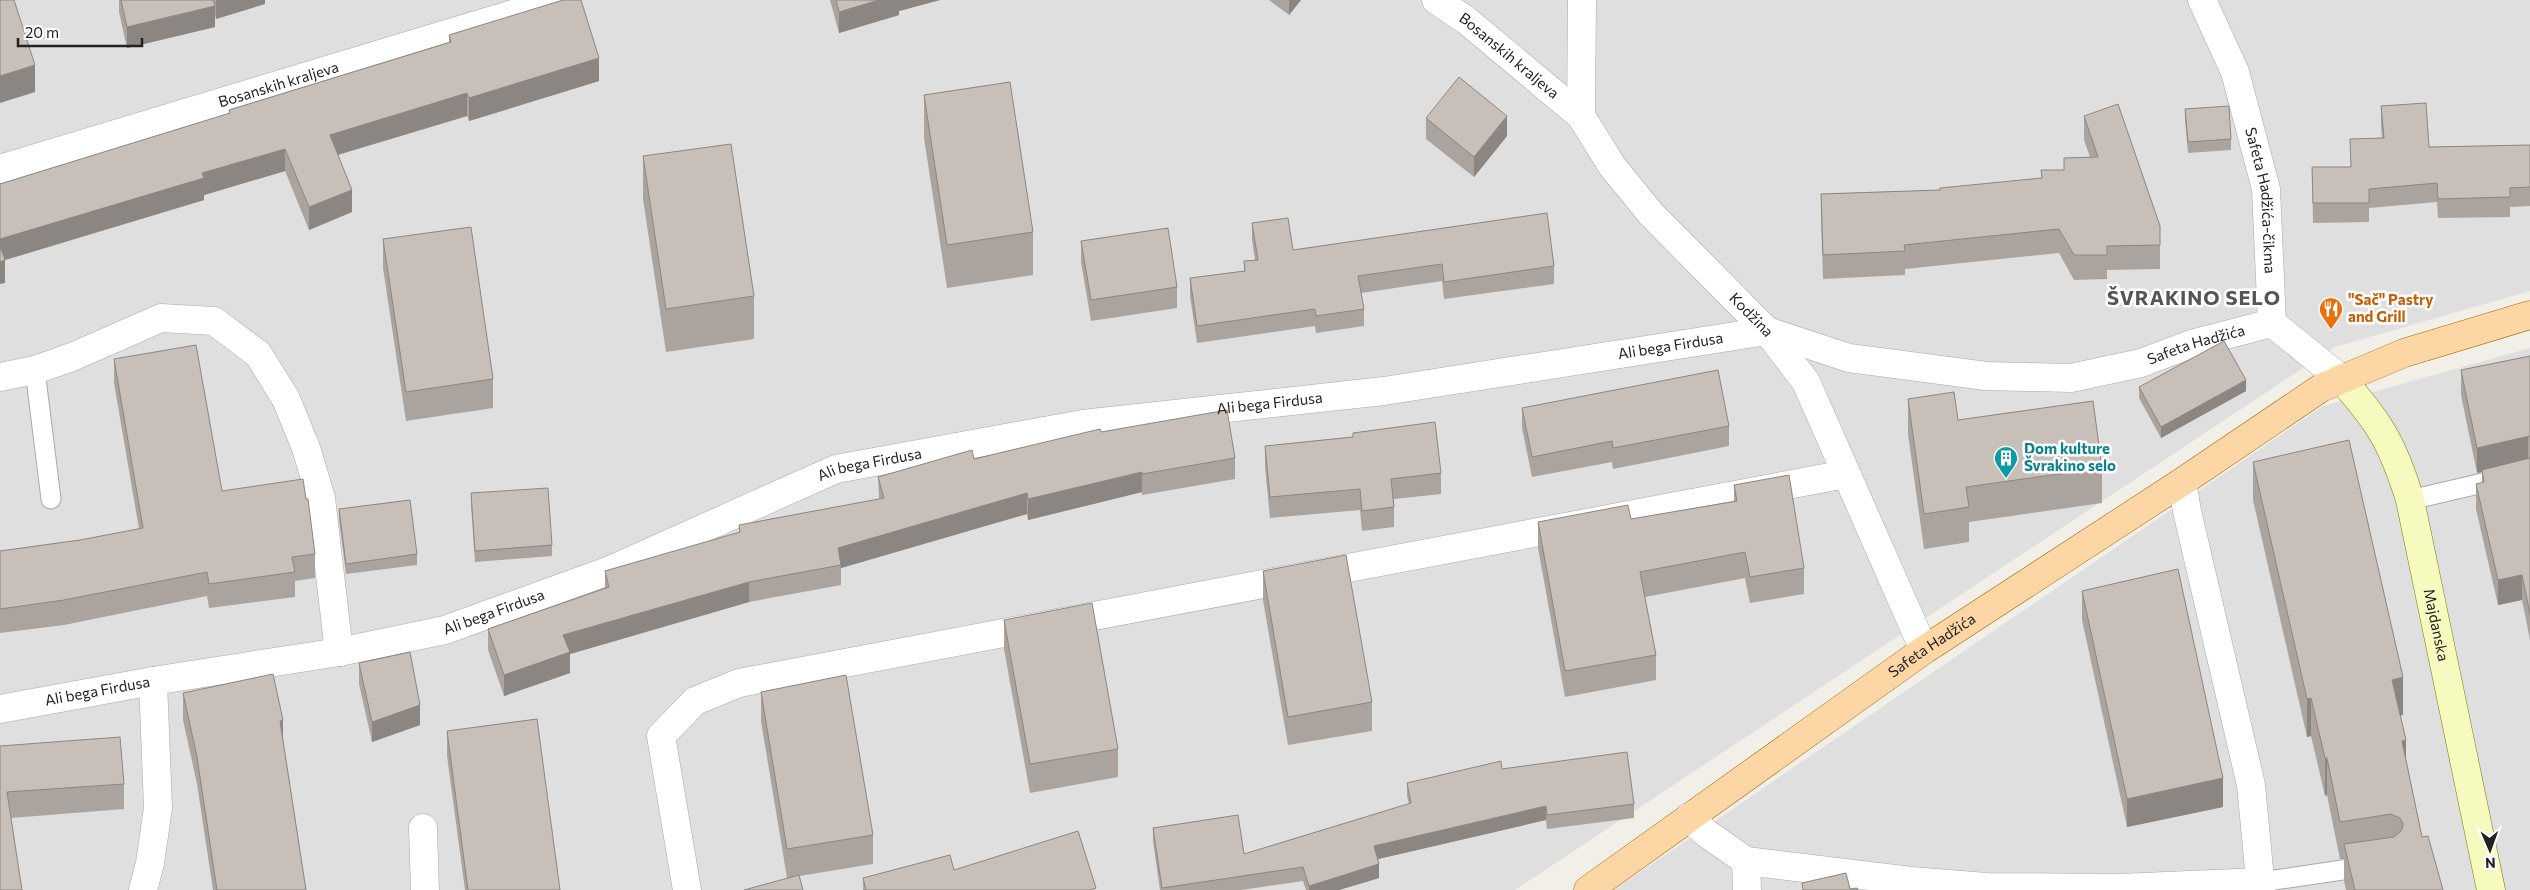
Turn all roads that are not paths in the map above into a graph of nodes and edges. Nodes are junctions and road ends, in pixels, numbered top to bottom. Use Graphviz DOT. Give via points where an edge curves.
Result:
graph roads {
  1 [pos="558,0"];
  2 [pos="1436,0"];
  3 [pos="1582,0"];
  4 [pos="2202,0"];
  5 [pos="1581,116"];
  6 [pos="0,170"];
  7 [pos="2530,315"];
  8 [pos="2272,323"];
  9 [pos="1767,331"];
  10 [pos="35,370"];
  11 [pos="0,377"];
  12 [pos="2340,378"];
  13 [pos="2530,472"];
  14 [pos="1846,474"];
  15 [pos="2182,482"];
  16 [pos="51,499"];
  17 [pos="2410,500"];
  18 [pos="1924,650"];
  19 [pos="339,652"];
  20 [pos="153,681"];
  21 [pos="0,709"];
  22 [pos="1689,817"];
  23 [pos="423,828"];
  24 [pos="1746,861"];
  25 [pos="2383,864"];
  26 [pos="2261,886"];
  27 [pos="1986,888"];
  28 [pos="143,890"];
  29 [pos="425,890"];
  30 [pos="687,890"];
  31 [pos="1588,890"];
  32 [pos="1747,890"];
  33 [pos="2491,890"];
  1 -- 6 [label="street, Bosanskih kraljeva"];
  2 -- 5 [label="street, Bosanskih kraljeva" via="1466,20"];
  3 -- 5 [label="street"];
  4 -- 8 [label="street, Safeta Hadžića-čikma" via="2235,72 2266,189"];
  5 -- 9 [label="street, Kodžina" via="1612,166 1651,214"];
  7 -- 12 [label="main road, Safeta Hadžića" via="2424,346"];
  8 -- 9 [label="street, Safeta Hadžića" via="2191,344 2141,363 2071,378 1986,376 1849,358"];
  8 -- 12 [label="street"];
  9 -- 14 [label="street, Kodžina" via="1806,382"];
  9 -- 19 [label="street, Ali bega Firdusa" via="1384,391 1083,424 836,469 608,571 445,630"];
  10 -- 11 [label="street"];
  10 -- 16 [label="lane"];
  10 -- 19 [label="street" via="160,318 214,321 258,354 286,399 306,448 321,498"];
  12 -- 15 [label="main road, Safeta Hadžića"];
  12 -- 17 [label="street, Majdanska" via="2382,428 2399,463"];
  13 -- 17 [label="lane"];
  14 -- 18 [label="street, Kodžina"];
  14 -- 30 [label="street" via="739,683 695,701 661,736"];
  15 -- 18 [label="main road, Safeta Hadžića"];
  15 -- 26 [label="street" via="2251,785"];
  17 -- 33 [label="street, Majdanska"];
  18 -- 22 [label="main road, Safeta Hadžića"];
  19 -- 20 [label="street, Ali bega Firdusa"];
  20 -- 21 [label="street, Ali bega Firdusa"];
  20 -- 28 [label="street" via="158,808"];
  22 -- 24 [label="street"];
  22 -- 31 [label="main road, Safeta Hadžića"];
  23 -- 29 [label="street"];
  24 -- 27 [label="street"];
  24 -- 32 [label="street"];
  25 -- 26 [label="lane"];
  26 -- 27 [label="street"];
}
